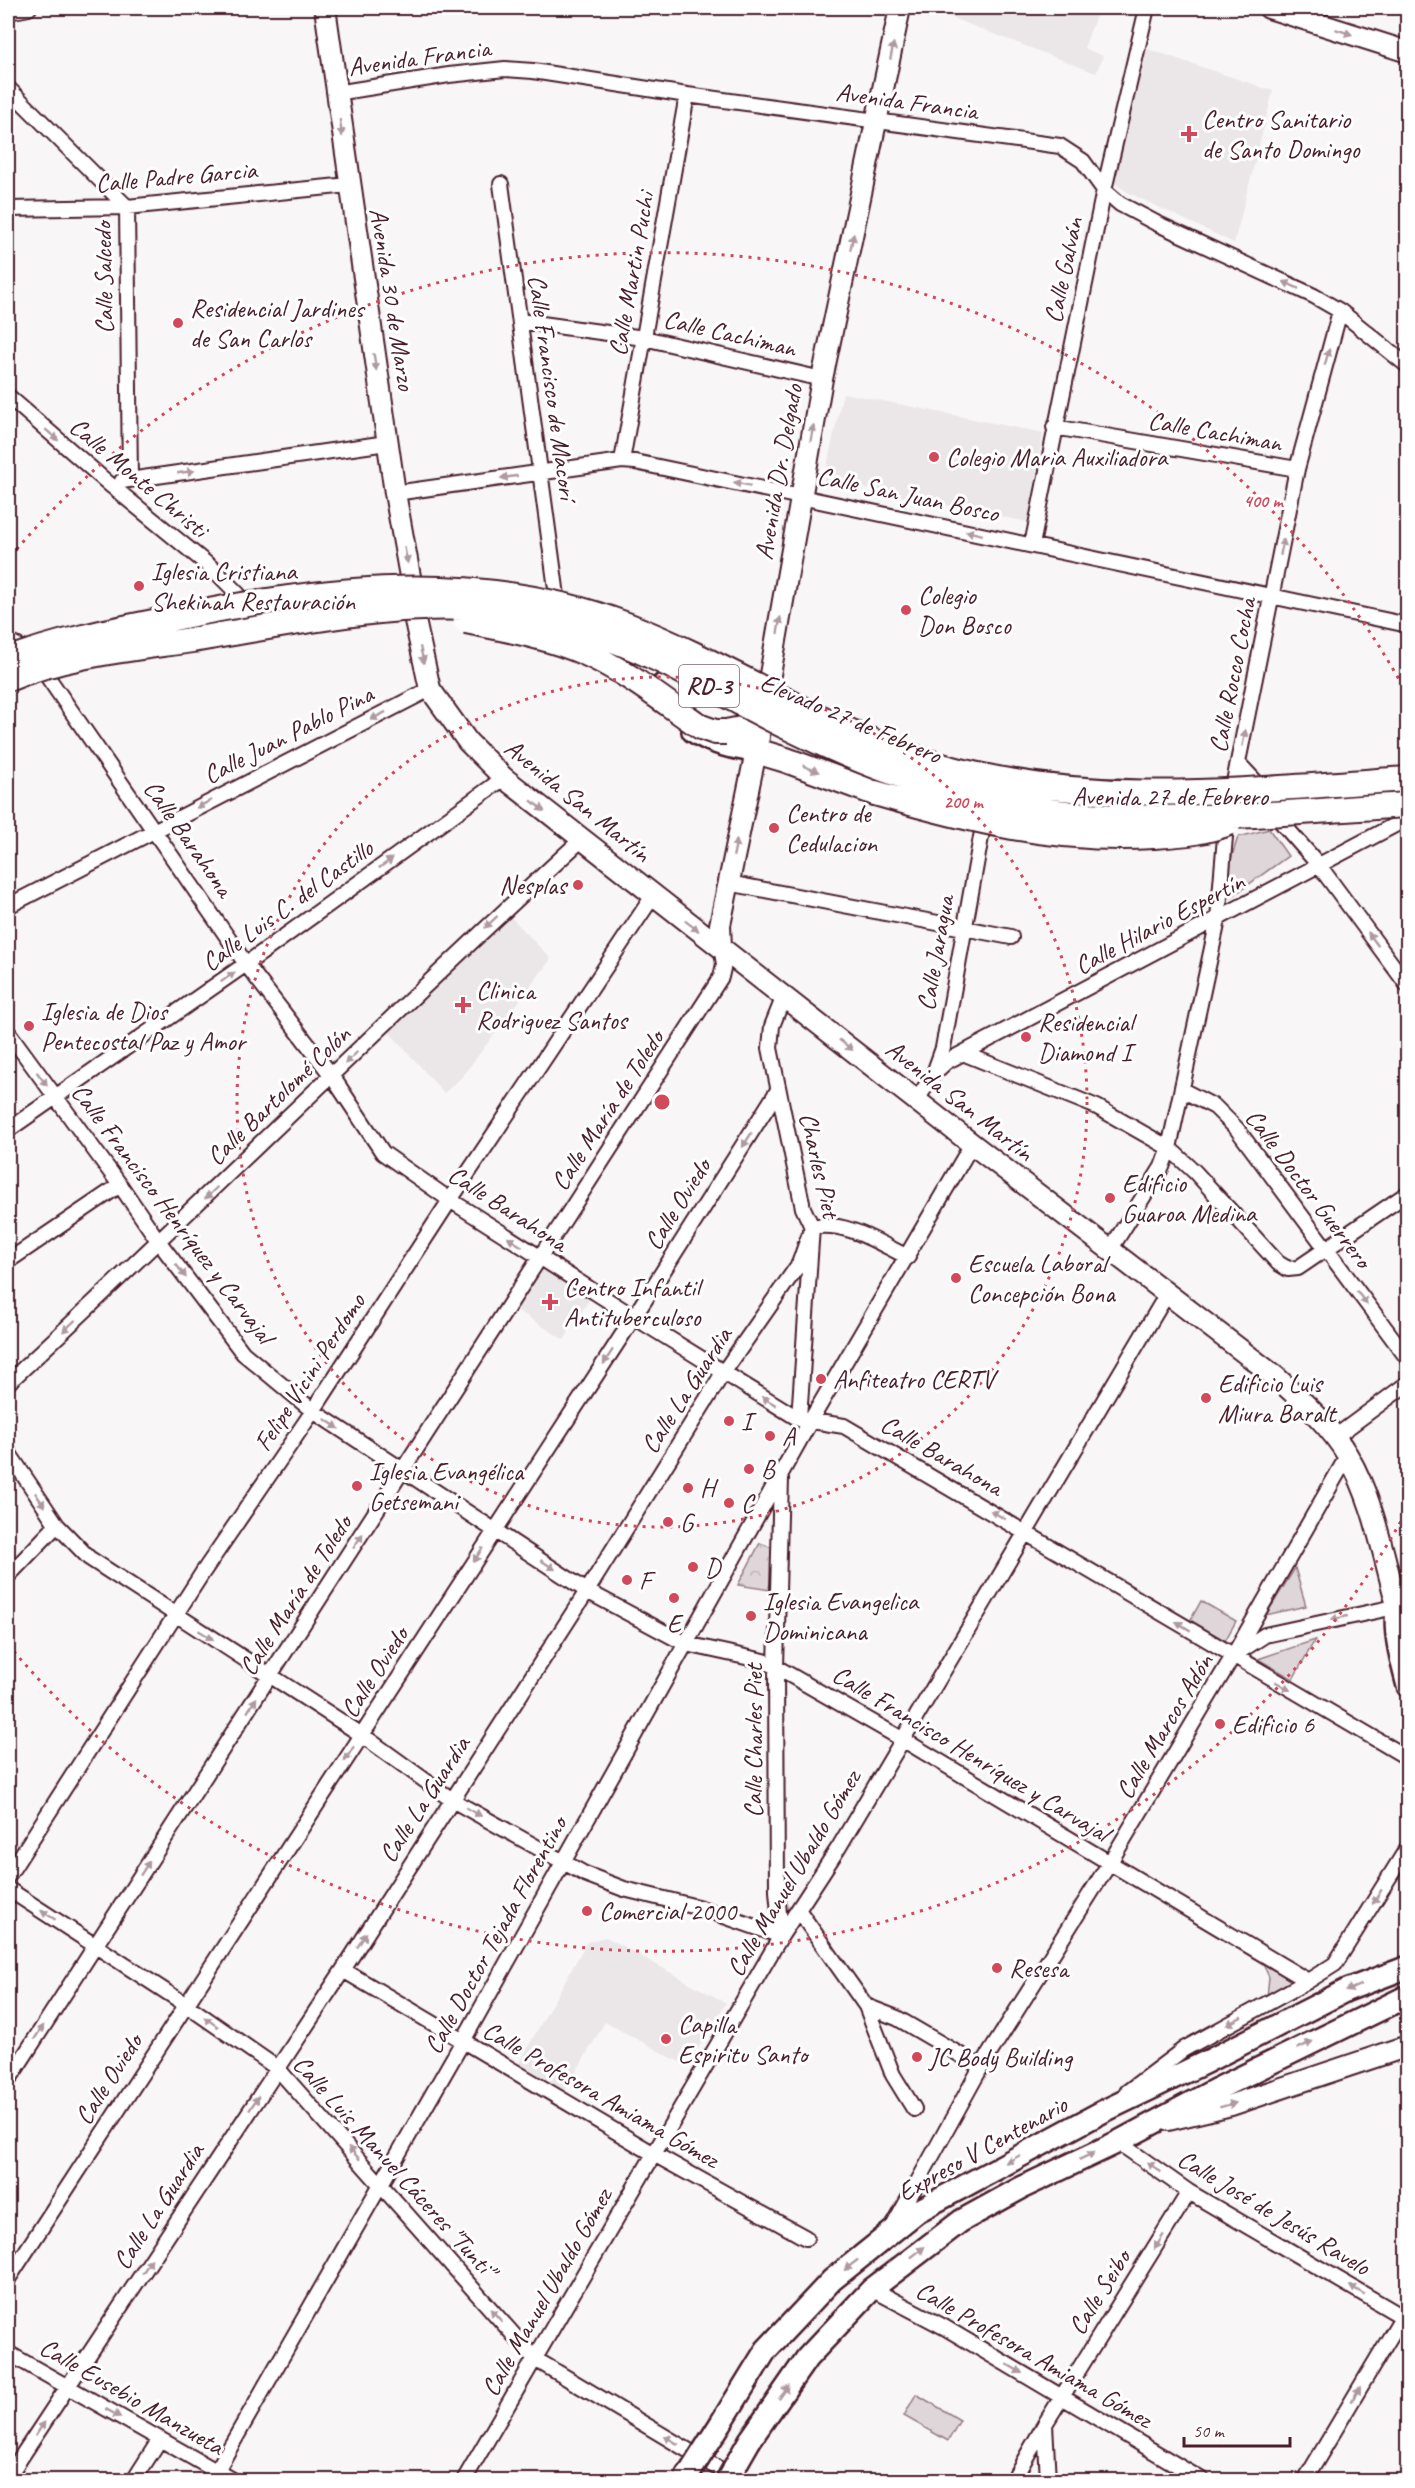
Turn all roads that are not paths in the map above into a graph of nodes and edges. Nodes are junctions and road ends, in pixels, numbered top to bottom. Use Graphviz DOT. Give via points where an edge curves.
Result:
graph roads {
  1 [pos="29,8"];
  2 [pos="325,8"];
  3 [pos="900,8"];
  4 [pos="1147,8"];
  5 [pos="1269,8"];
  6 [pos="8,12"];
  7 [pos="1407,52"];
  8 [pos="8,88"];
  9 [pos="336,93"];
  10 [pos="687,95"];
  11 [pos="878,121"];
  12 [pos="501,184"];
  13 [pos="349,185"];
  14 [pos="1104,190"];
  15 [pos="126,207"];
  16 [pos="8,209"];
  17 [pos="1340,311"];
  18 [pos="520,321"];
  19 [pos="644,338"];
  20 [pos="1407,366"];
  21 [pos="822,379"];
  22 [pos="8,396"];
  23 [pos="1054,427"];
  24 [pos="387,443"];
  25 [pos="622,461"];
  26 [pos="1297,469"];
  27 [pos="539,472"];
  28 [pos="130,480"];
  29 [pos="108,483"];
  30 [pos="395,493"];
  31 [pos="801,496"];
  32 [pos="1032,545"];
  33 [pos="1272,595"];
  34 [pos="239,596"];
  35 [pos="557,596"];
  36 [pos="415,601"];
  37 [pos="1407,625"];
  38 [pos="541,628"];
  39 [pos="11,650"];
  40 [pos="47,676"];
  41 [pos="8,679"];
  42 [pos="769,682"];
  43 [pos="430,689"];
  44 [pos="8,692"];
  45 [pos="762,725"];
  46 [pos="756,751"];
  47 [pos="1236,773"];
  48 [pos="1407,773"];
  49 [pos="504,778"];
  50 [pos="1407,779"];
  51 [pos="1255,781"];
  52 [pos="1407,805"];
  53 [pos="986,809"];
  54 [pos="1256,814"];
  55 [pos="1407,817"];
  56 [pos="1282,823"];
  57 [pos="1226,825"];
  58 [pos="154,830"];
  59 [pos="581,840"];
  60 [pos="1318,864"];
  61 [pos="728,883"];
  62 [pos="653,896"];
  63 [pos="8,906"];
  64 [pos="1218,920"];
  65 [pos="963,928"];
  66 [pos="1011,937"];
  67 [pos="721,947"];
  68 [pos="246,964"];
  69 [pos="1407,986"];
  70 [pos="784,996"];
  71 [pos="8,1032"];
  72 [pos="965,1054"];
  73 [pos="934,1073"];
  74 [pos="332,1076"];
  75 [pos="778,1090"];
  76 [pos="1182,1090"];
  77 [pos="56,1097"];
  78 [pos="917,1100"];
  79 [pos="8,1130"];
  80 [pos="972,1144"];
  81 [pos="1169,1149"];
  82 [pos="120,1185"];
  83 [pos="1407,1193"];
  84 [pos="450,1200"];
  85 [pos="812,1227"];
  86 [pos="159,1242"];
  87 [pos="1110,1250"];
  88 [pos="1327,1251"];
  89 [pos="908,1257"];
  90 [pos="540,1258"];
  91 [pos="8,1261"];
  92 [pos="1167,1294"];
  93 [pos="634,1317"];
  94 [pos="1407,1359"];
  95 [pos="723,1373"];
  96 [pos="8,1383"];
  97 [pos="1407,1383"];
  98 [pos="313,1411"];
  99 [pos="805,1419"];
  100 [pos="1335,1437"];
  101 [pos="8,1452"];
  102 [pos="1348,1455"];
  103 [pos="403,1471"];
  104 [pos="781,1474"];
  105 [pos="57,1525"];
  106 [pos="495,1530"];
  107 [pos="1027,1532"];
  108 [pos="8,1576"];
  109 [pos="1407,1583"];
  110 [pos="587,1591"];
  111 [pos="1402,1605"];
  112 [pos="175,1616"];
  113 [pos="686,1644"];
  114 [pos="1233,1656"];
  115 [pos="1404,1656"];
  116 [pos="777,1667"];
  117 [pos="271,1677"];
  118 [pos="1407,1686"];
  119 [pos="362,1735"];
  120 [pos="902,1739"];
  121 [pos="1407,1758"];
  122 [pos="452,1800"];
  123 [pos="1407,1847"];
  124 [pos="564,1862"];
  125 [pos="1110,1863"];
  126 [pos="8,1876"];
  127 [pos="8,1889"];
  128 [pos="799,1911"];
  129 [pos="781,1936"];
  130 [pos="96,1945"];
  131 [pos="1407,1967"];
  132 [pos="343,1970"];
  133 [pos="1308,1981"];
  134 [pos="1407,1996"];
  135 [pos="185,2004"];
  136 [pos="866,2006"];
  137 [pos="463,2041"];
  138 [pos="1407,2046"];
  139 [pos="981,2067"];
  140 [pos="278,2068"];
  141 [pos="8,2081"];
  142 [pos="914,2109"];
  143 [pos="1102,2112"];
  144 [pos="1151,2124"];
  145 [pos="1118,2142"];
  146 [pos="654,2154"];
  147 [pos="380,2183"];
  148 [pos="1189,2192"];
  149 [pos="889,2235"];
  150 [pos="806,2238"];
  151 [pos="8,2279"];
  152 [pos="872,2289"];
  153 [pos="1406,2315"];
  154 [pos="8,2353"];
  155 [pos="535,2359"];
  156 [pos="67,2388"];
  157 [pos="1062,2397"];
  158 [pos="1045,2424"];
  159 [pos="160,2439"];
  160 [pos="216,2472"];
  161 [pos="8,2477"];
  162 [pos="134,2481"];
  163 [pos="232,2481"];
  164 [pos="464,2481"];
  165 [pos="686,2481"];
  166 [pos="727,2481"];
  167 [pos="739,2481"];
  168 [pos="1013,2481"];
  169 [pos="1048,2481"];
  170 [pos="1202,2481"];
  171 [pos="1305,2481"];
  1 -- 6 [label="street"];
  2 -- 9 [label="main road, Avenida 30 de Marzo"];
  11 -- 3 [label="main road, Avenida Dr. Delgado, one-way"];
  4 -- 14 [label="street, Calle Galván"];
  5 -- 7 [label="main road, one-way"];
  8 -- 15 [label="street, Calle Salcedo"];
  9 -- 10 [label="street, Avenida Francia" via="505,69"];
  9 -- 13 [label="main road, Avenida 30 de Marzo, one-way"];
  10 -- 11 [label="street, Avenida Francia"];
  10 -- 19 [label="street, Calle Martin Puchi"];
  11 -- 14 [label="street, Avenida Francia" via="1060,146 1083,161"];
  21 -- 11 [label="main road, Avenida Dr. Delgado, one-way"];
  12 -- 18 [label="street, Calle Francisco de Macorí"];
  13 -- 15 [label="street, Calle Padre Garcia"];
  13 -- 24 [label="main road, Avenida 30 de Marzo, one-way"];
  17 -- 14 [label="street, Avenida Francia, one-way" via="1156,223 1120,204"];
  14 -- 23 [label="street, Calle Galván"];
  15 -- 16 [label="street, Calle Padre Garcia"];
  15 -- 28 [label="street, Calle Salcedo"];
  17 -- 20 [label="street, Avenida Francia"];
  26 -- 17 [label="street, Calle Rocco Cocha, one-way"];
  18 -- 19 [label="street, Calle Cachiman"];
  18 -- 27 [label="street, Calle Francisco de Macorí"];
  19 -- 21 [label="street, Calle Cachiman"];
  19 -- 25 [label="street, Calle Martin Puchi"];
  31 -- 21 [label="main road, Avenida Dr. Delgado, one-way"];
  22 -- 29 [label="street, Calle Monte Christi, one-way"];
  23 -- 26 [label="street, Calle Cachiman"];
  23 -- 32 [label="street, Calle Galván"];
  28 -- 24 [label="street, one-way"];
  24 -- 30 [label="main road, Avenida 30 de Marzo"];
  25 -- 27 [label="street, Calle San Juan Bosco"];
  31 -- 25 [label="street, Calle San Juan Bosco, one-way"];
  33 -- 26 [label="street, Calle Rocco Cocha, one-way"];
  27 -- 30 [label="street, Calle San Juan Bosco, one-way"];
  27 -- 35 [label="street, Calle Francisco de Macorí"];
  28 -- 29 [label="street"];
  29 -- 34 [label="street, Calle Monte Christi" via="213,569"];
  30 -- 36 [label="main road, Avenida 30 de Marzo, one-way"];
  32 -- 31 [label="street, Calle San Juan Bosco, one-way"];
  42 -- 31 [label="main road, Avenida Dr. Delgado, one-way"];
  32 -- 33 [label="street, Calle San Juan Bosco"];
  33 -- 37 [label="street, Calle San Juan Bosco"];
  47 -- 33 [label="street, Calle Rocco Cocha, one-way"];
  34 -- 36 [label="main road, Avenida 27 de Febrero / RD-3"];
  34 -- 39 [label="main road, Avenida 27 de Febrero / RD-3"];
  35 -- 36 [label="main road, Avenida 27 de Febrero / RD-3" via="483,584"];
  35 -- 42 [label="main road, Avenida 27 de Febrero / RD-3" via="612,612"];
  36 -- 38 [label="main road, Avenida 27 de Febrero / RD-3" via="467,619"];
  36 -- 40 [label="main road, Avenida 27 de Febrero / RD-3"];
  36 -- 41 [label="highway, Elevado 27 de Febrero / RD-3, bridge" via="83,657"];
  36 -- 43 [label="main road, Avenida San Martín, one-way"];
  36 -- 45 [label="highway, bridge" via="443,617 522,632 583,652 617,669 700,727 726,732"];
  36 -- 54 [label="highway, Elevado 27 de Febrero / RD-3, bridge" via="521,614 576,627 666,663 791,729 876,766 937,786 1038,809 1086,815 1140,818"];
  38 -- 45 [label="main road, Avenida 27 de Febrero / RD-3" via="643,664"];
  38 -- 46 [label="main road" via="629,684 706,740"];
  39 -- 40 [label="street, Calle Barahona"];
  39 -- 50 [label="highway, Elevado 27 de Febrero / RD-3, bridge" via="284,598 399,587 496,592 535,597 628,625 855,733 945,766 1011,782 1150,794"];
  40 -- 44 [label="main road, Avenida 27 de Febrero / RD-3"];
  40 -- 58 [label="street, Calle Barahona"];
  42 -- 45 [label="main road, Avenida Dr. Delgado"];
  42 -- 47 [label="main road, Avenida 27 de Febrero / RD-3" via="910,747 988,767 1144,788"];
  43 -- 49 [label="main road, Avenida San Martín" via="468,742"];
  43 -- 58 [label="street, Calle Juan Pablo Pina, one-way"];
  45 -- 46 [label="main road, Avenida Dr. Delgado"];
  45 -- 53 [label="main road, Avenida 27 de Febrero / RD-3" via="888,781"];
  46 -- 54 [label="highway, one-way, bridge" via="875,794 1046,834 1132,837 1204,832"];
  61 -- 46 [label="main road, Avenida Dr. Delgado, one-way"];
  47 -- 51 [label="main road, Avenida 27 de Febrero / RD-3"];
  47 -- 57 [label="street, Calle Rocco Cocha"];
  48 -- 51 [label="main road, Avenida 27 de Febrero / RD-3"];
  49 -- 59 [label="main road, Avenida San Martín, one-way"];
  68 -- 49 [label="street, Calle Luis C. del Castillo, one-way"];
  51 -- 56 [label="street"];
  52 -- 54 [label="highway, Elevado 27 de Febrero / RD-3, bridge"];
  53 -- 57 [label="main road, Avenida 27 de Febrero / RD-3" via="1082,828"];
  53 -- 65 [label="street, Calle Jaragua"];
  55 -- 56 [label="main road, Avenida 27 de Febrero / RD-3"];
  55 -- 60 [label="street, Calle Hilario Espertín"];
  56 -- 57 [label="main road, Avenida 27 de Febrero / RD-3"];
  56 -- 60 [label="street"];
  57 -- 64 [label="street, Calle Rocco Cocha"];
  58 -- 63 [label="street, Calle Juan Pablo Pina"];
  58 -- 68 [label="street, Calle Barahona"];
  59 -- 62 [label="main road, Avenida San Martín"];
  59 -- 74 [label="street, Calle Bartolomé Colón, one-way"];
  60 -- 64 [label="street, Calle Hilario Espertín"];
  69 -- 60 [label="street, one-way"];
  61 -- 65 [label="street"];
  61 -- 67 [label="main road, Avenida Dr. Delgado" via="720,925"];
  62 -- 67 [label="main road, Avenida San Martín, one-way"];
  62 -- 84 [label="street, Felipe Vicini Perdomo"];
  64 -- 72 [label="street, Calle Hilario Espertín"];
  64 -- 76 [label="street, Calle Rocco Cocha"];
  65 -- 66 [label="street"];
  65 -- 73 [label="street, Calle Jaragua" via="943,1048"];
  67 -- 70 [label="main road, Avenida San Martín"];
  67 -- 90 [label="street, Calle María de Toledo" via="721,977"];
  68 -- 74 [label="street, Calle Barahona"];
  77 -- 68 [label="street, Calle Luis C. del Castillo, one-way"];
  70 -- 75 [label="street, Charles Piet" via="772,1026 770,1048"];
  70 -- 78 [label="main road, Avenida San Martín, one-way"];
  71 -- 77 [label="street, Calle Francisco Henríquez y Carvajal, one-way"];
  72 -- 73 [label="street, Calle Hilario Espertín" via="946,1062"];
  72 -- 81 [label="street" via="1097,1107"];
  73 -- 78 [label="street, Calle Jaragua"];
  74 -- 84 [label="street, Calle Barahona" via="383,1153"];
  74 -- 86 [label="street, Calle Bartolomé Colón, one-way"];
  75 -- 85 [label="street, Charles Piet" via="803,1208"];
  75 -- 93 [label="street, Calle Oviedo, one-way"];
  76 -- 81 [label="street, Calle Rocco Cocha"];
  76 -- 88 [label="street, Calle Doctor Guerrero" via="1215,1107 1237,1129"];
  77 -- 79 [label="street, Calle Luis C. del Castillo"];
  77 -- 82 [label="street, Calle Francisco Henríquez y Carvajal"];
  78 -- 80 [label="main road, Avenida San Martín"];
  80 -- 87 [label="main road, Avenida San Martín"];
  80 -- 89 [label="street"];
  81 -- 87 [label="street, Calle Rocco Cocha" via="1162,1167"];
  81 -- 88 [label="street" via="1278,1263 1288,1269 1298,1268"];
  82 -- 86 [label="street, Calle Francisco Henríquez y Carvajal"];
  82 -- 91 [label="street"];
  83 -- 88 [label="street"];
  90 -- 84 [label="street, Calle Barahona, one-way"];
  84 -- 98 [label="street, Felipe Vicini Perdomo"];
  85 -- 89 [label="street" via="842,1227"];
  85 -- 95 [label="street, Calle La Guardia" via="799,1264"];
  85 -- 99 [label="street, Charles Piet"];
  86 -- 96 [label="street, Calle Bartolomé Colón, one-way"];
  86 -- 98 [label="street, Calle Francisco Henríquez y Carvajal, one-way" via="243,1353"];
  87 -- 92 [label="main road, Avenida San Martín"];
  88 -- 94 [label="street, Calle Doctor Guerrero, one-way"];
  89 -- 99 [label="street, Calle Doctor Tejada Florentino"];
  90 -- 93 [label="street, Calle Barahona"];
  90 -- 103 [label="street, Calle María de Toledo"];
  92 -- 100 [label="main road, Avenida San Martín" via="1276,1377"];
  92 -- 107 [label="street, Calle Manuel Ubaldo Gómez"];
  93 -- 95 [label="street, Calle Barahona"];
  93 -- 106 [label="street, Calle Oviedo, one-way"];
  99 -- 95 [label="street, Calle Barahona, one-way"];
  95 -- 110 [label="street, Calle La Guardia"];
  97 -- 100 [label="street"];
  98 -- 103 [label="street, Calle Francisco Henríquez y Carvajal, one-way"];
  98 -- 112 [label="street, Felipe Vicini Perdomo"];
  99 -- 104 [label="street, Calle Doctor Tejada Florentino"];
  107 -- 99 [label="street, Calle Barahona, one-way" via="844,1426"];
  100 -- 102 [label="main road, Avenida San Martín"];
  101 -- 105 [label="street, one-way"];
  102 -- 111 [label="main road, Avenida San Martín" via="1365,1491"];
  102 -- 114 [label="street, Calle Marcos Adón"];
  103 -- 106 [label="street, Calle Francisco Henríquez y Carvajal"];
  117 -- 103 [label="street, Calle María de Toledo, one-way"];
  104 -- 113 [label="street, Calle Doctor Tejada Florentino"];
  104 -- 116 [label="street, Calle Charles Piet"];
  105 -- 108 [label="street"];
  105 -- 112 [label="street" via="89,1558"];
  106 -- 110 [label="street, Calle Francisco Henríquez y Carvajal, one-way"];
  106 -- 119 [label="street, Calle Oviedo, one-way"];
  114 -- 107 [label="street, Calle Barahona, one-way"];
  107 -- 120 [label="street, Calle Manuel Ubaldo Gómez"];
  109 -- 111 [label="main road"];
  110 -- 113 [label="street, Calle Francisco Henríquez y Carvajal"];
  110 -- 122 [label="street, Calle La Guardia"];
  111 -- 114 [label="street, one-way" via="1265,1635"];
  111 -- 115 [label="main road, Avenida San Martín"];
  112 -- 117 [label="street, one-way"];
  112 -- 126 [label="street, Felipe Vicini Perdomo"];
  113 -- 116 [label="street, Calle Francisco Henríquez y Carvajal" via="764,1660"];
  113 -- 124 [label="street, Calle Doctor Tejada Florentino"];
  114 -- 121 [label="street, Calle Barahona, one-way"];
  114 -- 125 [label="street, Calle Marcos Adón"];
  115 -- 118 [label="main road, Avenida San Martín"];
  116 -- 120 [label="street, Calle Francisco Henríquez y Carvajal"];
  116 -- 129 [label="street, Calle Charles Piet" via="777,1891"];
  117 -- 119 [label="street"];
  130 -- 117 [label="street, Calle María de Toledo, one-way"];
  119 -- 122 [label="street"];
  119 -- 135 [label="street, Calle Oviedo, one-way"];
  120 -- 125 [label="street, Calle Francisco Henríquez y Carvajal"];
  120 -- 128 [label="street, Calle Manuel Ubaldo Gómez"];
  122 -- 124 [label="street, one-way"];
  132 -- 122 [label="street, Calle La Guardia, one-way"];
  123 -- 133 [label="street, Expreso V Centenario, one-way" via="1335,1964"];
  124 -- 129 [label="street" via="624,1889 701,1908"];
  124 -- 137 [label="street, Calle Doctor Tejada Florentino"];
  125 -- 133 [label="street, Calle Francisco Henríquez y Carvajal"];
  125 -- 139 [label="street, Calle Marcos Adón"];
  130 -- 127 [label="street, Calle Luis Manuel Cáceres \"Tunti\", one-way"];
  128 -- 129 [label="street, Calle Manuel Ubaldo Gómez"];
  128 -- 136 [label="street"];
  129 -- 146 [label="street, Calle Manuel Ubaldo Gómez"];
  130 -- 135 [label="street, Calle Luis Manuel Cáceres \"Tunti\""];
  141 -- 130 [label="street, Calle María de Toledo, one-way"];
  131 -- 143 [label="main road, Expreso V Centenario, one-way" via="1347,1990"];
  132 -- 137 [label="street, Calle Profesora Amiama Gómez"];
  132 -- 140 [label="street, Calle La Guardia"];
  133 -- 143 [label="street, Expreso V Centenario, one-way" via="1184,2049"];
  144 -- 134 [label="main road, Expreso V Centenario, one-way"];
  140 -- 135 [label="street, Calle Luis Manuel Cáceres \"Tunti\", one-way"];
  135 -- 151 [label="street, Calle Oviedo"];
  136 -- 139 [label="street" via="897,2018"];
  136 -- 142 [label="street" via="893,2075"];
  137 -- 146 [label="street, Calle Profesora Amiama Gómez"];
  137 -- 147 [label="street, Calle Doctor Tejada Florentino"];
  144 -- 138 [label="main road, Expreso V Centenario, one-way" via="1231,2105"];
  139 -- 149 [label="street, Calle Marcos Adón"];
  147 -- 140 [label="street, Calle Luis Manuel Cáceres \"Tunti\", one-way"];
  156 -- 140 [label="street, Calle La Guardia, one-way"];
  143 -- 149 [label="main road, Expreso V Centenario, one-way" via="918,2211"];
  144 -- 145 [label="main road, Expreso V Centenario"];
  148 -- 145 [label="street, Calle José de Jesús Ravelo, one-way"];
  152 -- 145 [label="main road, Expreso V Centenario, one-way" via="961,2221"];
  146 -- 150 [label="street, Calle Profesora Amiama Gómez"];
  146 -- 155 [label="street, Calle Manuel Ubaldo Gómez"];
  155 -- 147 [label="street, Calle Luis Manuel Cáceres \"Tunti\", one-way"];
  147 -- 160 [label="street, Calle Doctor Tejada Florentino"];
  153 -- 148 [label="street, Calle José de Jesús Ravelo, one-way"];
  148 -- 157 [label="street, Calle Seibo, one-way"];
  149 -- 165 [label="main road, Expreso V Centenario, one-way, bridge" via="832,2280 766,2350"];
  152 -- 157 [label="street, Calle Profesora Amiama Gómez, one-way" via="944,2326"];
  166 -- 152 [label="main road, Expreso V Centenario, one-way, bridge" via="750,2440 807,2358"];
  171 -- 153 [label="street, one-way"];
  154 -- 156 [label="street, Calle Eusebio Manzueta"];
  155 -- 164 [label="street, Calle Manuel Ubaldo Gómez"];
  167 -- 155 [label="street, Calle Luis Manuel Cáceres \"Tunti\", one-way"];
  156 -- 159 [label="street, Calle Eusebio Manzueta, one-way"];
  161 -- 156 [label="street, Calle La Guardia, one-way"];
  157 -- 158 [label="street, Calle Seibo"];
  157 -- 170 [label="street, Calle Profesora Amiama Gómez"];
  158 -- 168 [label="street, Calle Seibo"];
  158 -- 169 [label="street"];
  159 -- 160 [label="street, Calle Eusebio Manzueta"];
  159 -- 162 [label="street"];
  160 -- 163 [label="street, Calle Eusebio Manzueta"];
}
